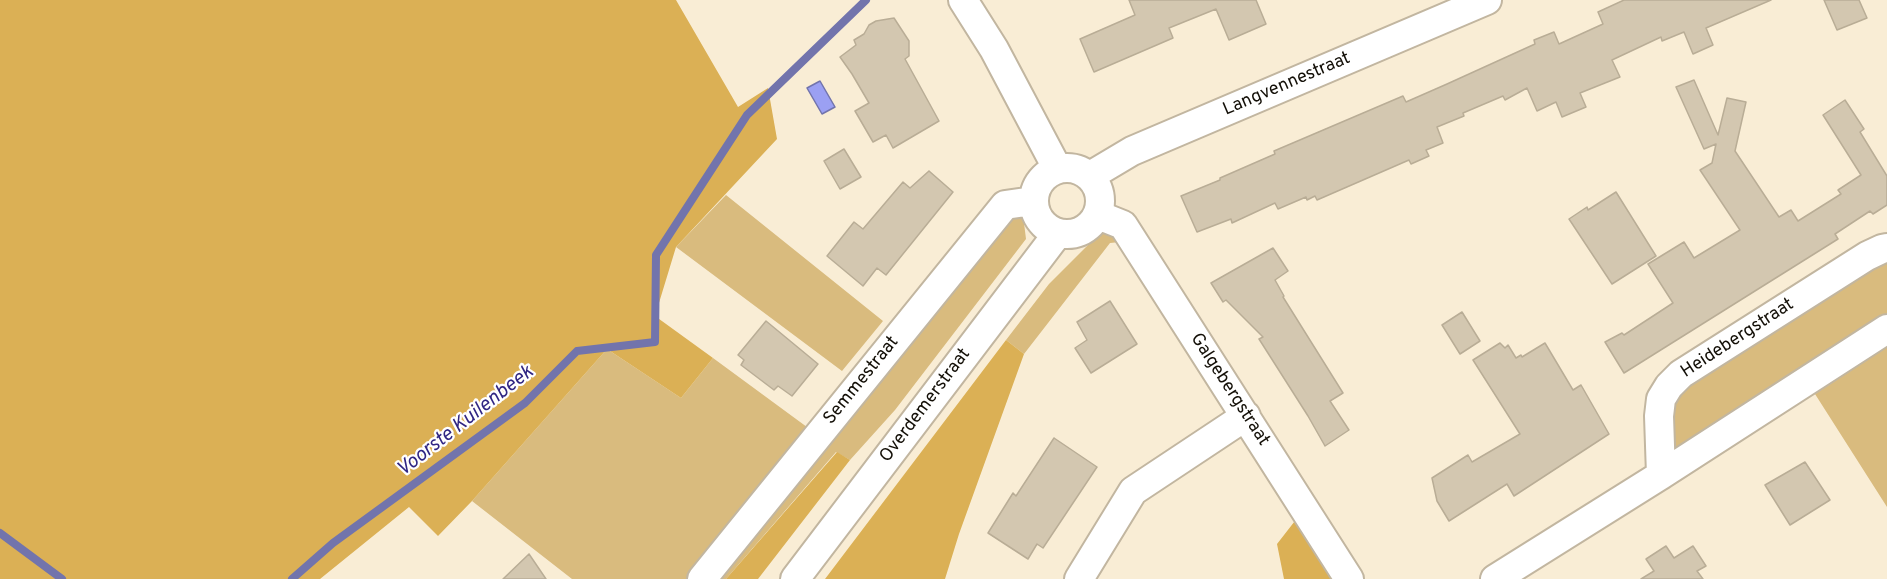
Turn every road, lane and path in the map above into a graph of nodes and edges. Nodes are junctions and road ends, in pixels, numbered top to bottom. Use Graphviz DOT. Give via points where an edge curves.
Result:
graph roads {
  1 [pos="963,0"];
  2 [pos="1486,0"];
  3 [pos="1057,168"];
  4 [pos="1090,176"];
  5 [pos="1033,201"];
  6 [pos="1098,215"];
  7 [pos="1058,233"];
  8 [pos="1887,249"];
  9 [pos="1887,329"];
  10 [pos="1246,416"];
  11 [pos="1661,475"];
  12 [pos="702,579"];
  13 [pos="795,579"];
  14 [pos="1078,579"];
  15 [pos="1349,579"];
  16 [pos="1495,579"];
  1 -- 3 [label="street" via="994,49"];
  2 -- 4 [label="street, Langvennestraat" via="1132,151"];
  3 -- 4 [label="street" via="1069,167"];
  3 -- 5 [label="street" via="1040,182"];
  4 -- 6 [label="street" via="1101,201"];
  5 -- 7 [label="street" via="1040,222"];
  5 -- 12 [label="street, Semmestraat" via="1005,205"];
  6 -- 7 [label="street" via="1081,232"];
  6 -- 10 [label="street, Galgebergstraat" via="1123,225"];
  7 -- 13 [label="street, Overdemerstraat"];
  8 -- 11 [label="street, Heidebergstraat" via="1867,256 1681,374 1661,399"];
  9 -- 11 [label="street"];
  10 -- 14 [label="street" via="1132,491"];
  10 -- 15 [label="street, Galgebergstraat"];
  11 -- 16 [label="street"];
}
